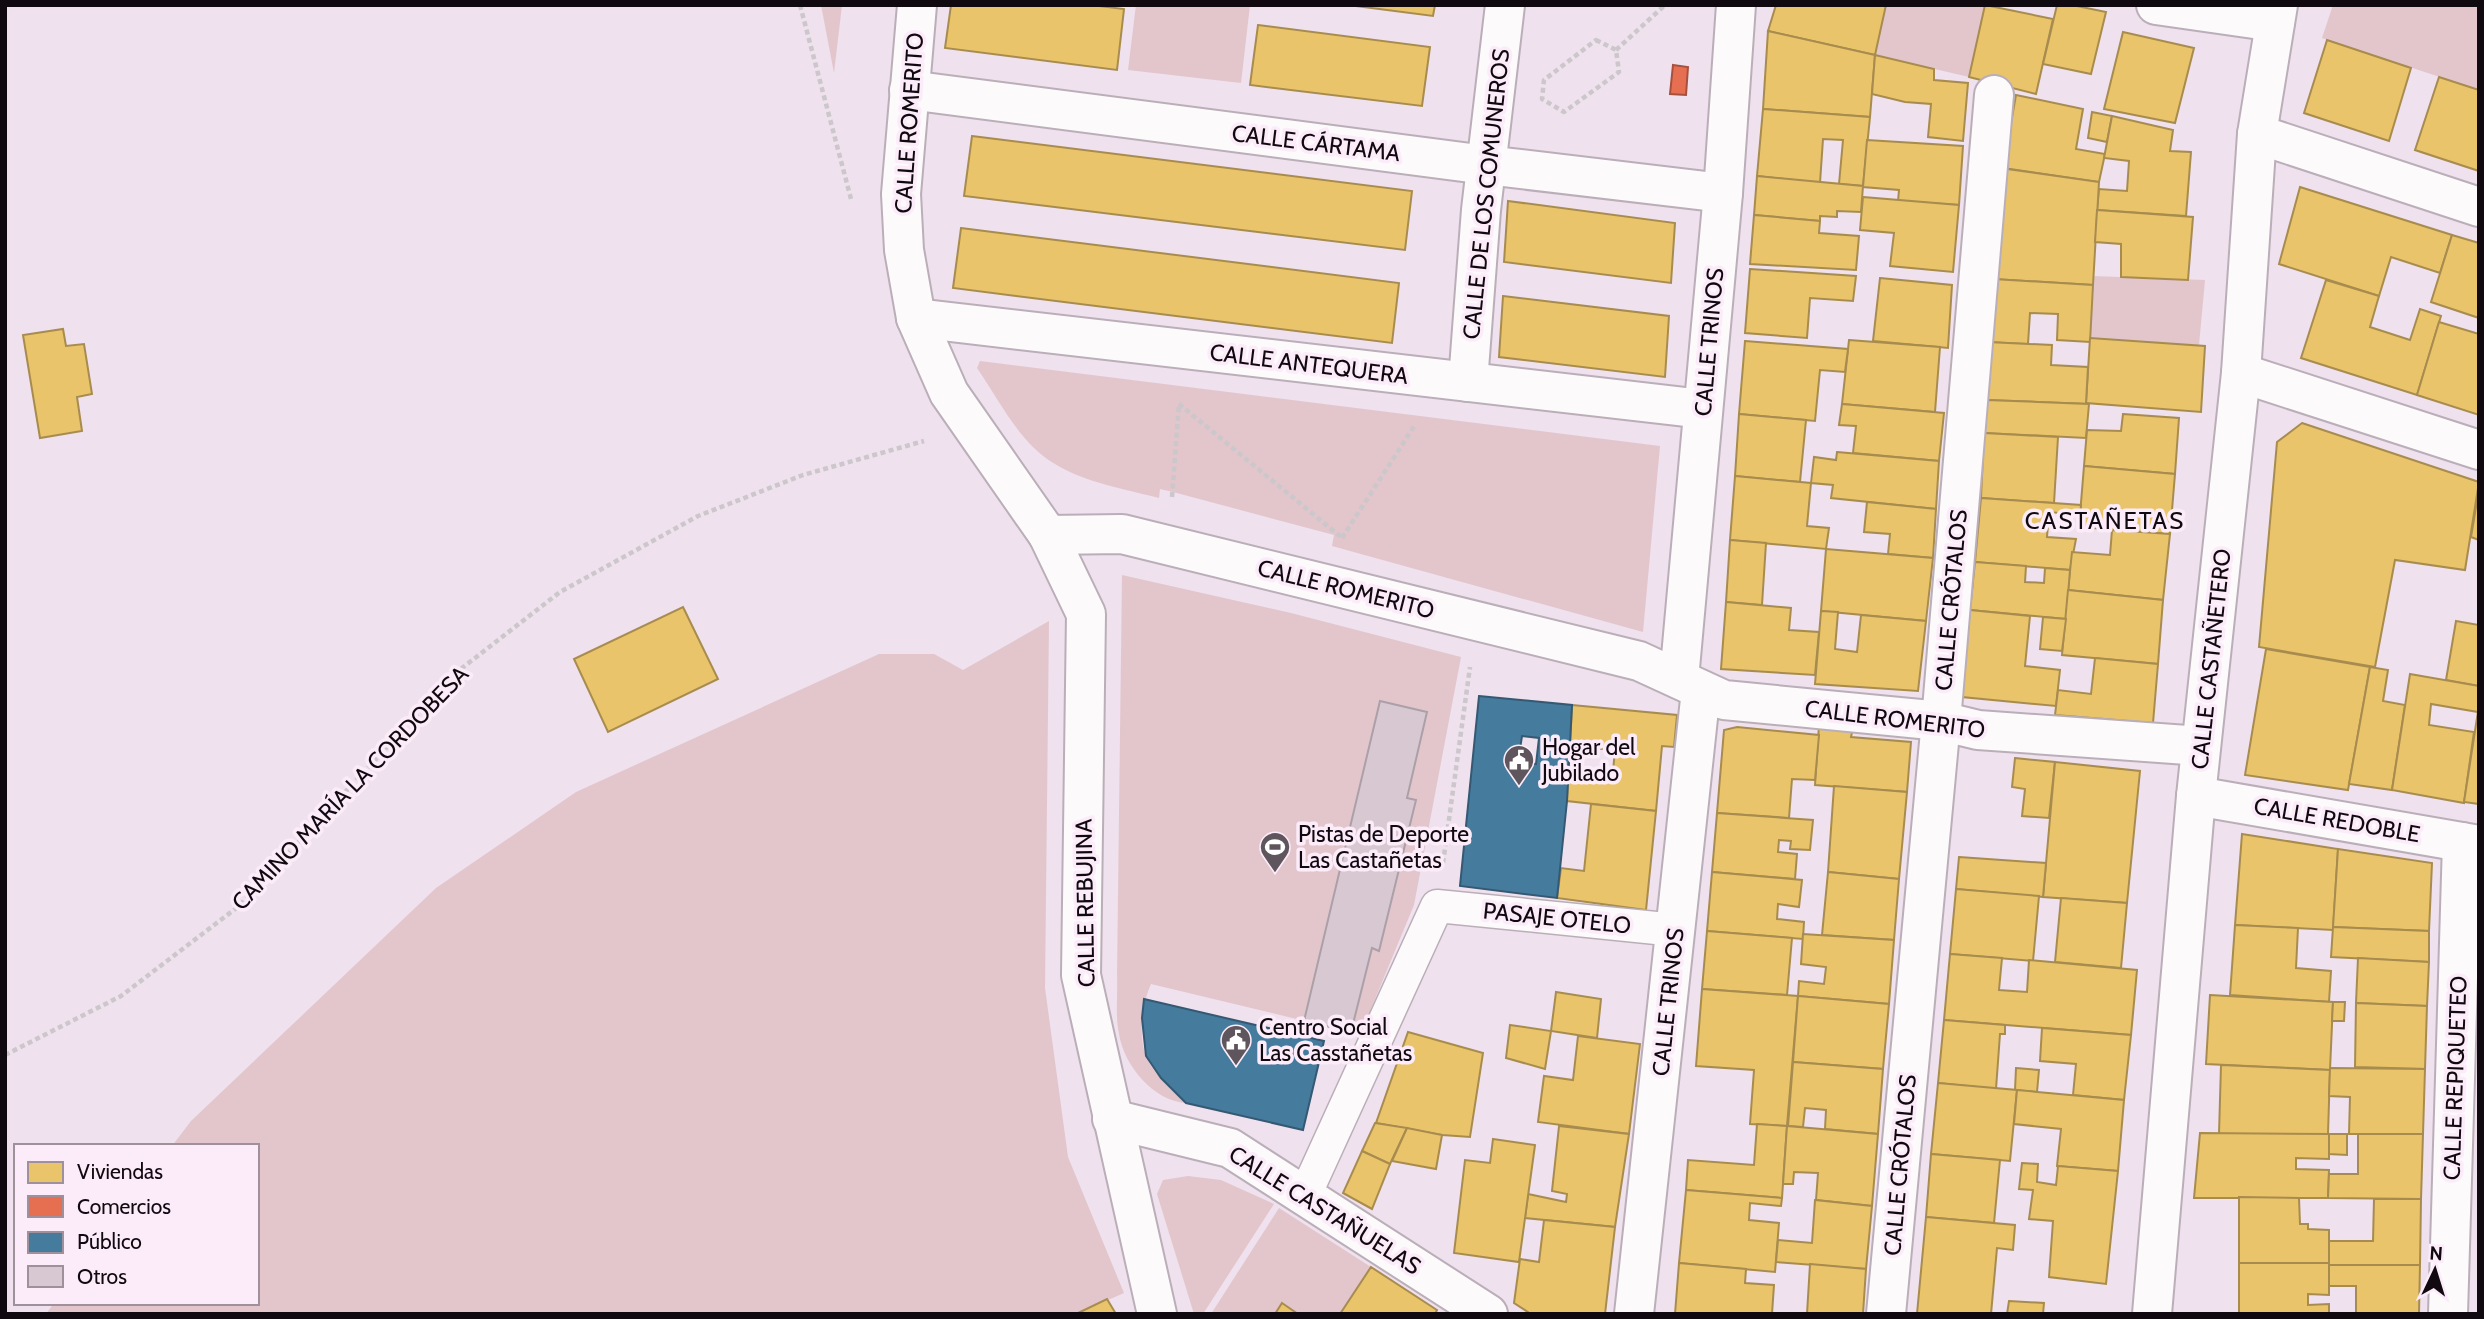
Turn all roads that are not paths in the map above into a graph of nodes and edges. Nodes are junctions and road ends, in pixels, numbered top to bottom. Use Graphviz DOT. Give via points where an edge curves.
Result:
graph roads {
  1 [pos="917,5"];
  2 [pos="1505,5"];
  3 [pos="1736,5"];
  4 [pos="2156,5"];
  5 [pos="2276,14"];
  6 [pos="909,90"];
  7 [pos="1994,95"];
  8 [pos="2257,134"];
  9 [pos="1486,165"];
  10 [pos="1723,193"];
  11 [pos="2479,207"];
  12 [pos="916,318"];
  13 [pos="2241,373"];
  14 [pos="1468,382"];
  15 [pos="1703,409"];
  16 [pos="2479,450"];
  17 [pos="1048,535"];
  18 [pos="1690,685"];
  19 [pos="1941,721"];
  20 [pos="2201,746"];
  21 [pos="2196,796"];
  22 [pos="2470,843"];
  23 [pos="1676,930"];
  24 [pos="1112,1119"];
  25 [pos="1305,1195"];
  26 [pos="1157,1314"];
  27 [pos="1488,1314"];
  28 [pos="1634,1314"];
  29 [pos="1886,1314"];
  30 [pos="2152,1314"];
  31 [pos="2448,1314"];
  1 -- 6 [label="street, CALLE ROMERITO"];
  2 -- 9 [label="street, CALLE DE LOS COMUNEROS"];
  3 -- 10 [label="street, CALLE TRINOS"];
  4 -- 5 [label="street"];
  5 -- 8 [label="street, CALLE CASTAÑETERO"];
  6 -- 9 [label="street, CALLE CÁRTAMA"];
  6 -- 12 [label="street, CALLE ROMERITO" via="901,194 904,250"];
  7 -- 19 [label="street, CALLE CRÓTALOS"];
  8 -- 11 [label="street"];
  8 -- 13 [label="street, CALLE CASTAÑETERO"];
  9 -- 10 [label="street, CALLE CÁRTAMA"];
  9 -- 14 [label="street, CALLE DE LOS COMUNEROS"];
  10 -- 15 [label="street, CALLE TRINOS"];
  12 -- 14 [label="street, CALLE ANTEQUERA"];
  12 -- 17 [label="street, CALLE ROMERITO" via="949,393"];
  13 -- 16 [label="street"];
  13 -- 20 [label="street, CALLE CASTAÑETERO"];
  14 -- 15 [label="street, CALLE ANTEQUERA"];
  15 -- 18 [label="street, CALLE TRINOS"];
  17 -- 18 [label="street, CALLE ROMERITO" via="1122,534 1639,661"];
  17 -- 24 [label="street, CALLE REBUJINA" via="1086,614 1081,975"];
  18 -- 19 [label="street, CALLE ROMERITO" via="1724,700"];
  18 -- 23 [label="street, CALLE TRINOS"];
  19 -- 20 [label="street, CALLE ROMERITO" via="1978,730"];
  19 -- 29 [label="street, CALLE CRÓTALOS"];
  20 -- 21 [label="street, CALLE CASTAÑETERO"];
  21 -- 22 [label="street, CALLE REDOBLE"];
  21 -- 30 [label="street, CALLE CASTAÑETERO"];
  22 -- 31 [label="street, CALLE REPIQUETEO"];
  23 -- 25 [label="lane, PASAJE OTELO" via="1437,905"];
  23 -- 28 [label="street, CALLE TRINOS"];
  24 -- 25 [label="street, CALLE CASTAÑUELAS" via="1230,1147"];
  24 -- 26 [label="street, CALLE REBUJINA"];
  25 -- 27 [label="street, CALLE CASTAÑUELAS"];
}
